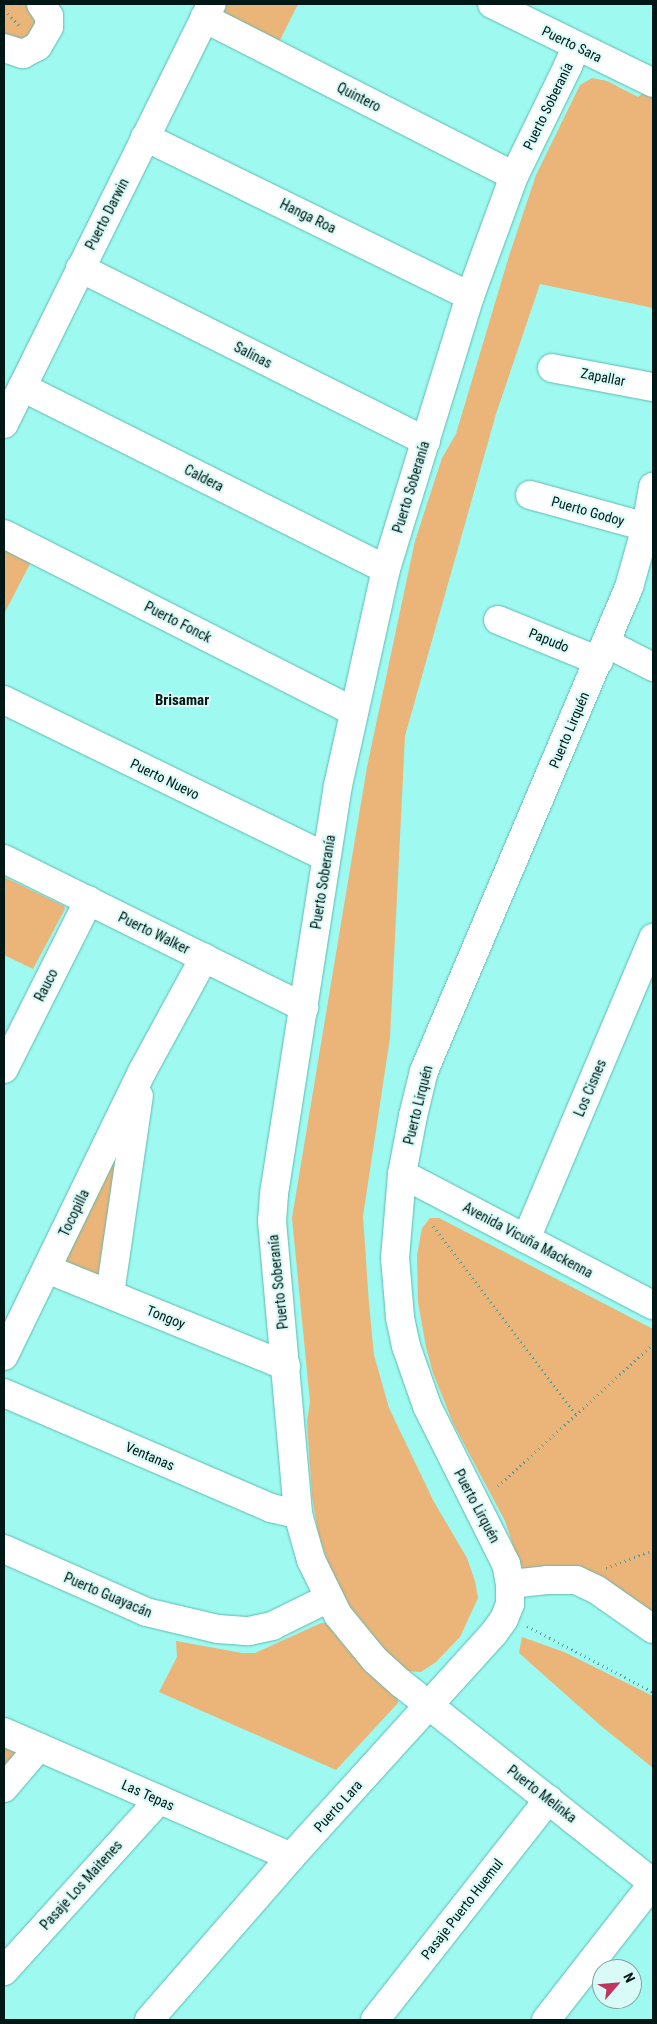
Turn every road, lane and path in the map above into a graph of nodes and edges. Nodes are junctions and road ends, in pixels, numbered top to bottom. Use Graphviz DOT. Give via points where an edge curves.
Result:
graph roads {
  1 [pos="41,4"];
  2 [pos="492,4"];
  3 [pos="208,11"];
  4 [pos="576,46"];
  5 [pos="4,48"];
  6 [pos="653,83"];
  7 [pos="145,137"];
  8 [pos="514,176"];
  9 [pos="80,268"];
  10 [pos="470,296"];
  11 [pos="552,368"];
  12 [pos="22,387"];
  13 [pos="653,387"];
  14 [pos="4,424"];
  15 [pos="426,441"];
  16 [pos="530,495"];
  17 [pos="651,506"];
  18 [pos="4,534"];
  19 [pos="386,569"];
  20 [pos="498,620"];
  21 [pos="602,652"];
  22 [pos="653,667"];
  23 [pos="4,700"];
  24 [pos="353,711"];
  25 [pos="326,857"];
  26 [pos="4,858"];
  27 [pos="89,900"];
  28 [pos="653,938"];
  29 [pos="204,958"];
  30 [pos="304,1007"];
  31 [pos="4,1069"];
  32 [pos="143,1070"];
  33 [pos="402,1174"];
  34 [pos="433,1226"];
  35 [pos="526,1239"];
  36 [pos="47,1269"];
  37 [pos="110,1294"];
  38 [pos="651,1296"];
  39 [pos="653,1344"];
  40 [pos="4,1356"];
  41 [pos="286,1366"];
  42 [pos="4,1393"];
  43 [pos="576,1415"];
  44 [pos="498,1486"];
  45 [pos="298,1514"];
  46 [pos="4,1549"];
  47 [pos="653,1550"];
  48 [pos="576,1580"];
  49 [pos="510,1584"];
  50 [pos="329,1598"];
  51 [pos="526,1626"];
  52 [pos="653,1629"];
  53 [pos="653,1692"];
  54 [pos="429,1707"];
  55 [pos="4,1732"];
  56 [pos="39,1747"];
  57 [pos="4,1788"];
  58 [pos="549,1799"];
  59 [pos="159,1800"];
  60 [pos="292,1857"];
  61 [pos="653,1883"];
  62 [pos="4,1971"];
  63 [pos="149,2020"];
  64 [pos="375,2020"];
  65 [pos="546,2020"];
  1 -- 5 [label="street" via="49,16 49,27 38,46 23,54"];
  2 -- 4 [label="street, Puerto Sara"];
  3 -- 7 [label="street, Puerto Darwin"];
  3 -- 8 [label="street, Quintero"];
  4 -- 6 [label="street, Puerto Sara"];
  4 -- 8 [label="street, Puerto Soberanía"];
  7 -- 9 [label="street, Puerto Darwin"];
  7 -- 10 [label="street, Hanga Roa"];
  8 -- 10 [label="street, Puerto Soberanía"];
  9 -- 12 [label="street, Puerto Darwin"];
  9 -- 15 [label="street, Salinas"];
  10 -- 15 [label="street, Puerto Soberanía"];
  11 -- 13 [label="street, Zapallar"];
  12 -- 14 [label="street, Puerto Darwin"];
  12 -- 19 [label="street, Caldera"];
  15 -- 19 [label="street, Puerto Soberanía"];
  16 -- 17 [label="street, Puerto Godoy"];
  17 -- 21 [label="street, Puerto Lirquén" via="629,587"];
  18 -- 24 [label="street, Puerto Fonck"];
  19 -- 24 [label="street, Puerto Soberanía"];
  20 -- 21 [label="street, Papudo"];
  21 -- 22 [label="street, Papudo"];
  21 -- 33 [label="street, Puerto Lirquén" via="424,1071"];
  23 -- 25 [label="street, Puerto Nuevo"];
  24 -- 25 [label="street, Puerto Soberanía"];
  25 -- 30 [label="street, Puerto Soberanía"];
  26 -- 27 [label="street, Puerto Walker"];
  27 -- 29 [label="street, Puerto Walker"];
  27 -- 31 [label="street, Rauco"];
  28 -- 35 [label="street, Los Cisnes"];
  29 -- 30 [label="street, Puerto Walker"];
  29 -- 32 [label="street, Tocopilla"];
  30 -- 41 [label="street, Puerto Soberanía" via="272,1214"];
  32 -- 36 [label="street, Tocopilla"];
  32 -- 37 [label="street, Tocopilla"];
  33 -- 35 [label="street, Avenida Vicuña Mackenna"];
  33 -- 49 [label="street, Puerto Lirquén" via="395,1258 406,1346 426,1406 498,1545"];
  34 -- 43 [label="path"];
  35 -- 38 [label="street, Avenida Vicuña Mackenna"];
  36 -- 37 [label="street, Tongoy"];
  36 -- 40 [label="street, Tocopilla"];
  37 -- 41 [label="street, Tongoy"];
  39 -- 43 [label="path"];
  41 -- 45 [label="street, Puerto Soberanía"];
  42 -- 45 [label="street, Ventanas" via="271,1508"];
  43 -- 44 [label="path"];
  45 -- 50 [label="street, Puerto Soberanía" via="312,1560"];
  46 -- 50 [label="street, Puerto Guayacán" via="146,1612 218,1629 249,1631 272,1626"];
  47 -- 48 [label="path"];
  48 -- 49 [label="street"];
  48 -- 52 [label="street" via="597,1590"];
  49 -- 54 [label="street, Puerto Lara" via="510,1604 504,1619"];
  50 -- 54 [label="street, Puerto Soberanía" via="350,1631 375,1660"];
  51 -- 53 [label="path"];
  54 -- 58 [label="street, Puerto Melinka"];
  54 -- 60 [label="street, Puerto Lara"];
  55 -- 56 [label="street, Las Tepas"];
  56 -- 57 [label="street"];
  56 -- 59 [label="street, Las Tepas"];
  58 -- 61 [label="street, Puerto Melinka"];
  58 -- 64 [label="street, Pasaje Puerto Huemul"];
  59 -- 60 [label="street, Las Tepas"];
  59 -- 62 [label="street, Pasaje Los Maitenes"];
  60 -- 63 [label="street, Puerto Lara"];
  61 -- 65 [label="street"];
}
